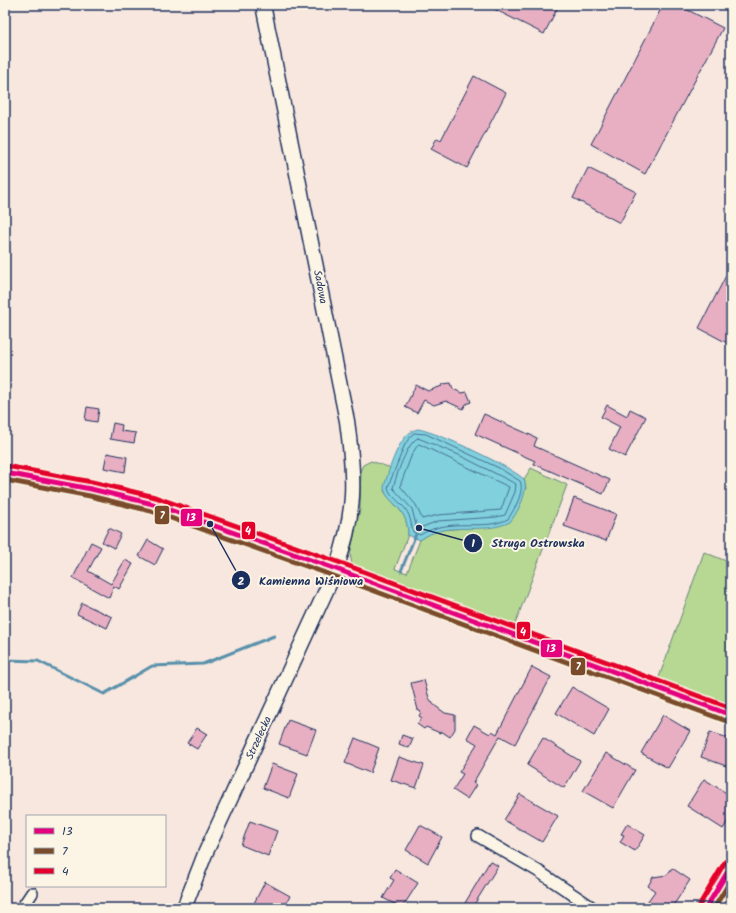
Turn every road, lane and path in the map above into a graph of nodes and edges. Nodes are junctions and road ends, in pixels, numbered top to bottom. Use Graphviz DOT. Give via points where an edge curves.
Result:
graph roads {
  1 [pos="263,5"];
  2 [pos="5,473"];
  3 [pos="336,570"];
  4 [pos="731,715"];
  5 [pos="478,836"];
  6 [pos="731,866"];
  7 [pos="32,893"];
  8 [pos="22,908"];
  9 [pos="184,908"];
  10 [pos="593,908"];
  11 [pos="706,908"];
  1 -- 3 [label="street, Sadowa" via="352,456 353,499 347,538"];
  2 -- 3 [label="street" via="153,504"];
  3 -- 4 [label="street"];
  3 -- 9 [label="street, Strzelecka" via="205,854"];
  5 -- 10 [label="street" via="538,871"];
  6 -- 11 [label="street"];
  7 -- 8 [label="street"];
}
